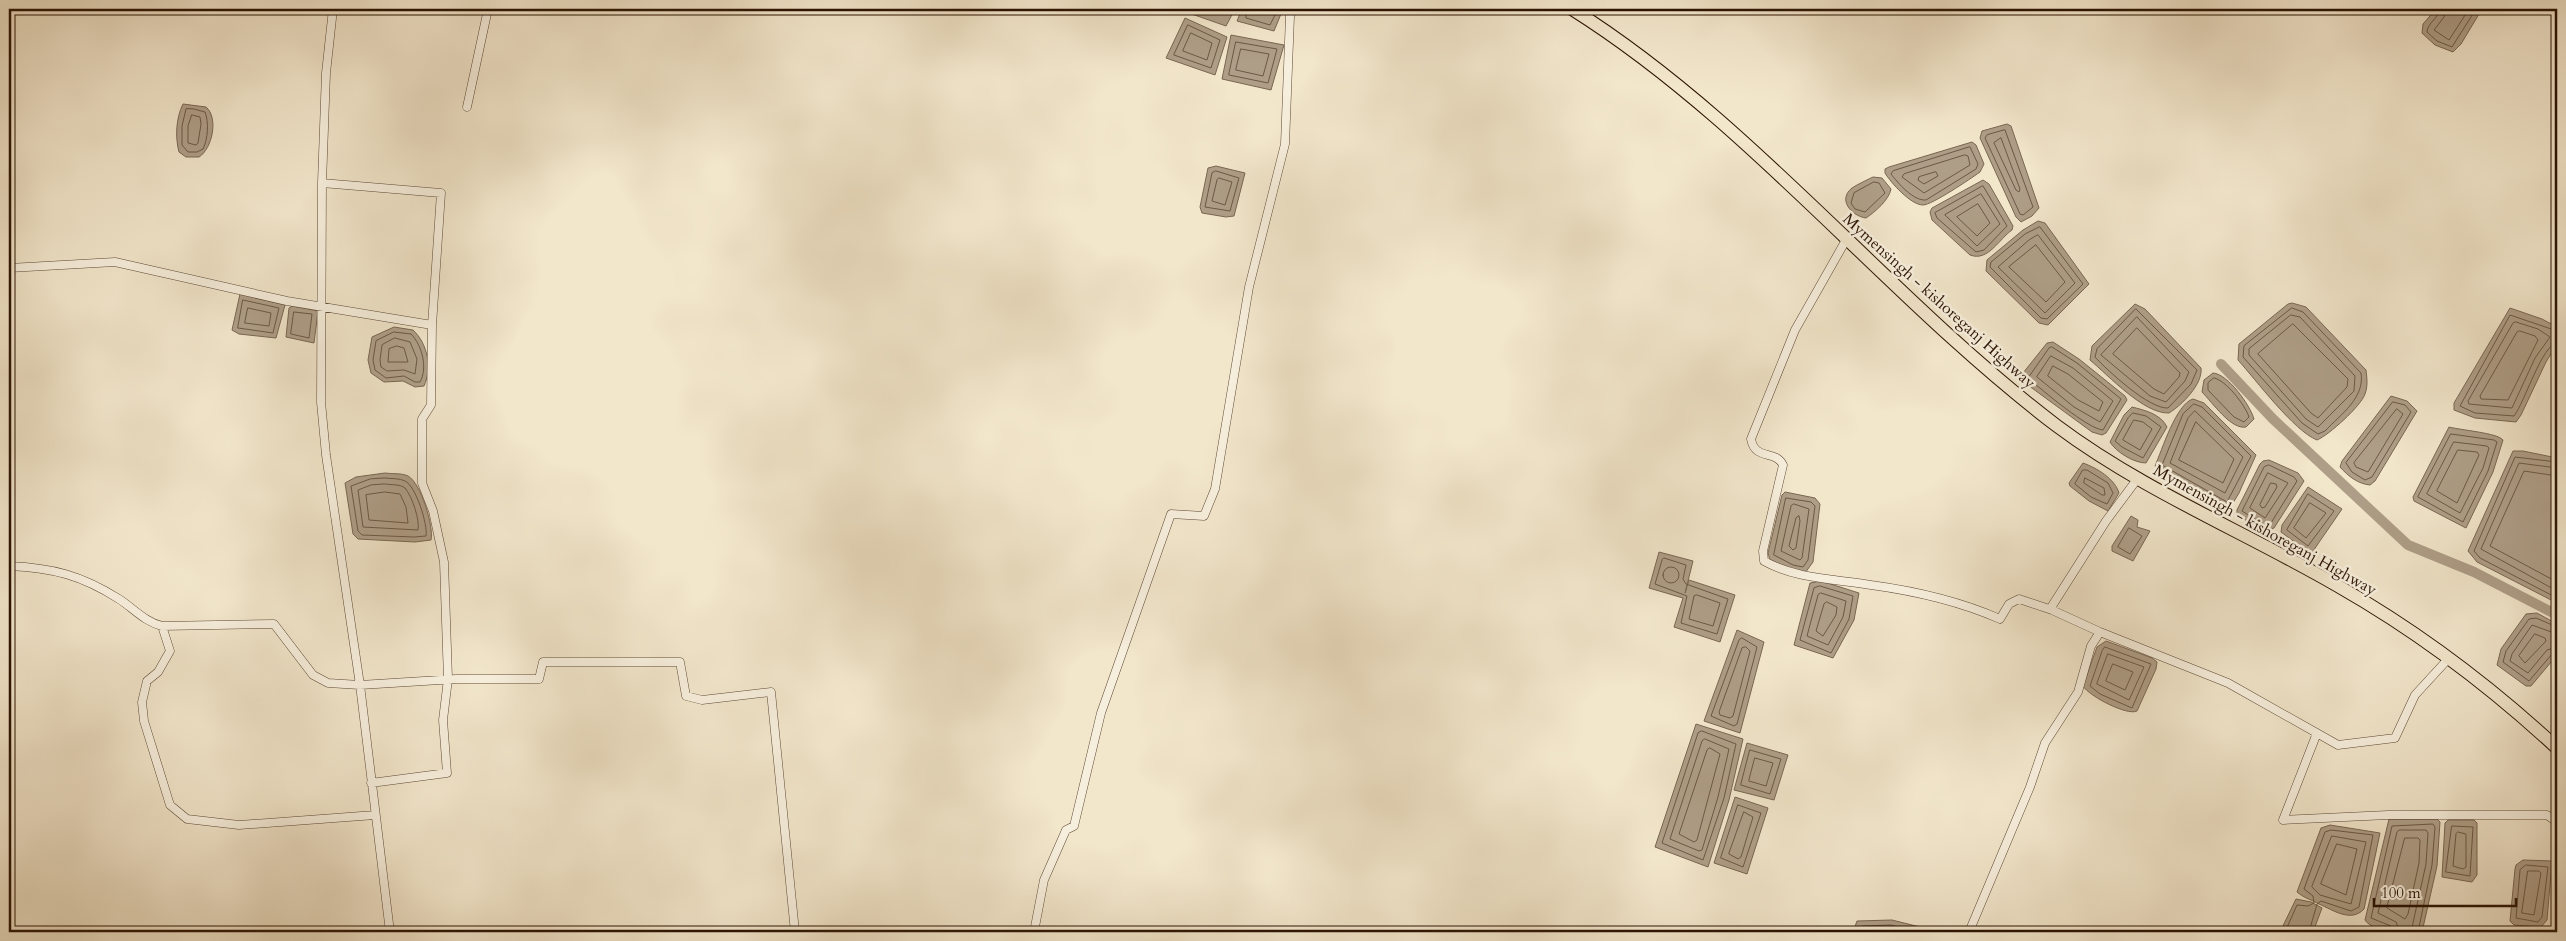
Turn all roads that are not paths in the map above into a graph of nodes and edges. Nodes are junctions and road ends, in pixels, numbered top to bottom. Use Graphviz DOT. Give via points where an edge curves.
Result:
graph roads {
  1 [pos="333,9"];
  2 [pos="488,9"];
  3 [pos="1292,9"];
  4 [pos="1572,9"];
  5 [pos="467,107"];
  6 [pos="322,183"];
  7 [pos="1846,240"];
  8 [pos="9,268"];
  9 [pos="320,306"];
  10 [pos="432,325"];
  11 [pos="2138,478"];
  12 [pos="9,566"];
  13 [pos="2052,610"];
  14 [pos="162,626"];
  15 [pos="2100,632"];
  16 [pos="2449,658"];
  17 [pos="448,679"];
  18 [pos="360,685"];
  19 [pos="2317,733"];
  20 [pos="2557,748"];
  21 [pos="371,783"];
  22 [pos="375,815"];
  23 [pos="2557,822"];
  24 [pos="390,932"];
  25 [pos="795,932"];
  26 [pos="1034,932"];
  27 [pos="1969,932"];
  1 -- 6 [label="street" via="326,73"];
  2 -- 5 [label="street"];
  3 -- 26 [label="street" via="1285,144 1249,287 1215,489 1204,516 1170,514 1101,713 1074,826 1066,830 1044,880"];
  4 -- 7 [label="main road, Mymensingh - kishoreganj Highway" via="1660,71 1740,139"];
  6 -- 9 [label="street"];
  6 -- 10 [label="street" via="441,193"];
  7 -- 11 [label="main road, Mymensingh - kishoreganj Highway" via="2008,388 2074,438"];
  7 -- 13 [label="street" via="1795,330 1752,438 1756,451 1782,461 1783,465 1763,551 1764,561 1787,573 1874,585 1968,605 2000,619 2009,604 2019,599"];
  8 -- 9 [label="street" via="116,262"];
  9 -- 10 [label="street"];
  9 -- 18 [label="street" via="321,402 326,455"];
  10 -- 17 [label="street" via="431,405 422,419 422,483 433,511 444,562"];
  11 -- 13 [label="street" via="2106,521"];
  11 -- 16 [label="main road, Mymensingh - kishoreganj Highway" via="2338,586"];
  12 -- 14 [label="street" via="44,568 76,576 120,600 153,624"];
  13 -- 15 [label="street"];
  14 -- 18 [label="street" via="274,624 313,675 328,683"];
  14 -- 22 [label="street" via="170,651 158,672 147,681 142,702 144,721 170,806 187,819 239,825"];
  15 -- 19 [label="street" via="2228,683"];
  15 -- 27 [label="street" via="2091,646 2078,692 2045,743"];
  16 -- 19 [label="street" via="2415,695 2395,738 2338,745"];
  16 -- 20 [label="main road, Mymensingh - kishoreganj Highway" via="2491,689"];
  17 -- 18 [label="street"];
  17 -- 21 [label="street" via="444,720 447,773"];
  17 -- 25 [label="street" via="539,679 543,662 680,662 686,696 702,700 771,692"];
  18 -- 21 [label="street"];
  19 -- 23 [label="street" via="2283,820 2388,815 2547,815"];
  21 -- 22 [label="street"];
  22 -- 24 [label="street"];
}
